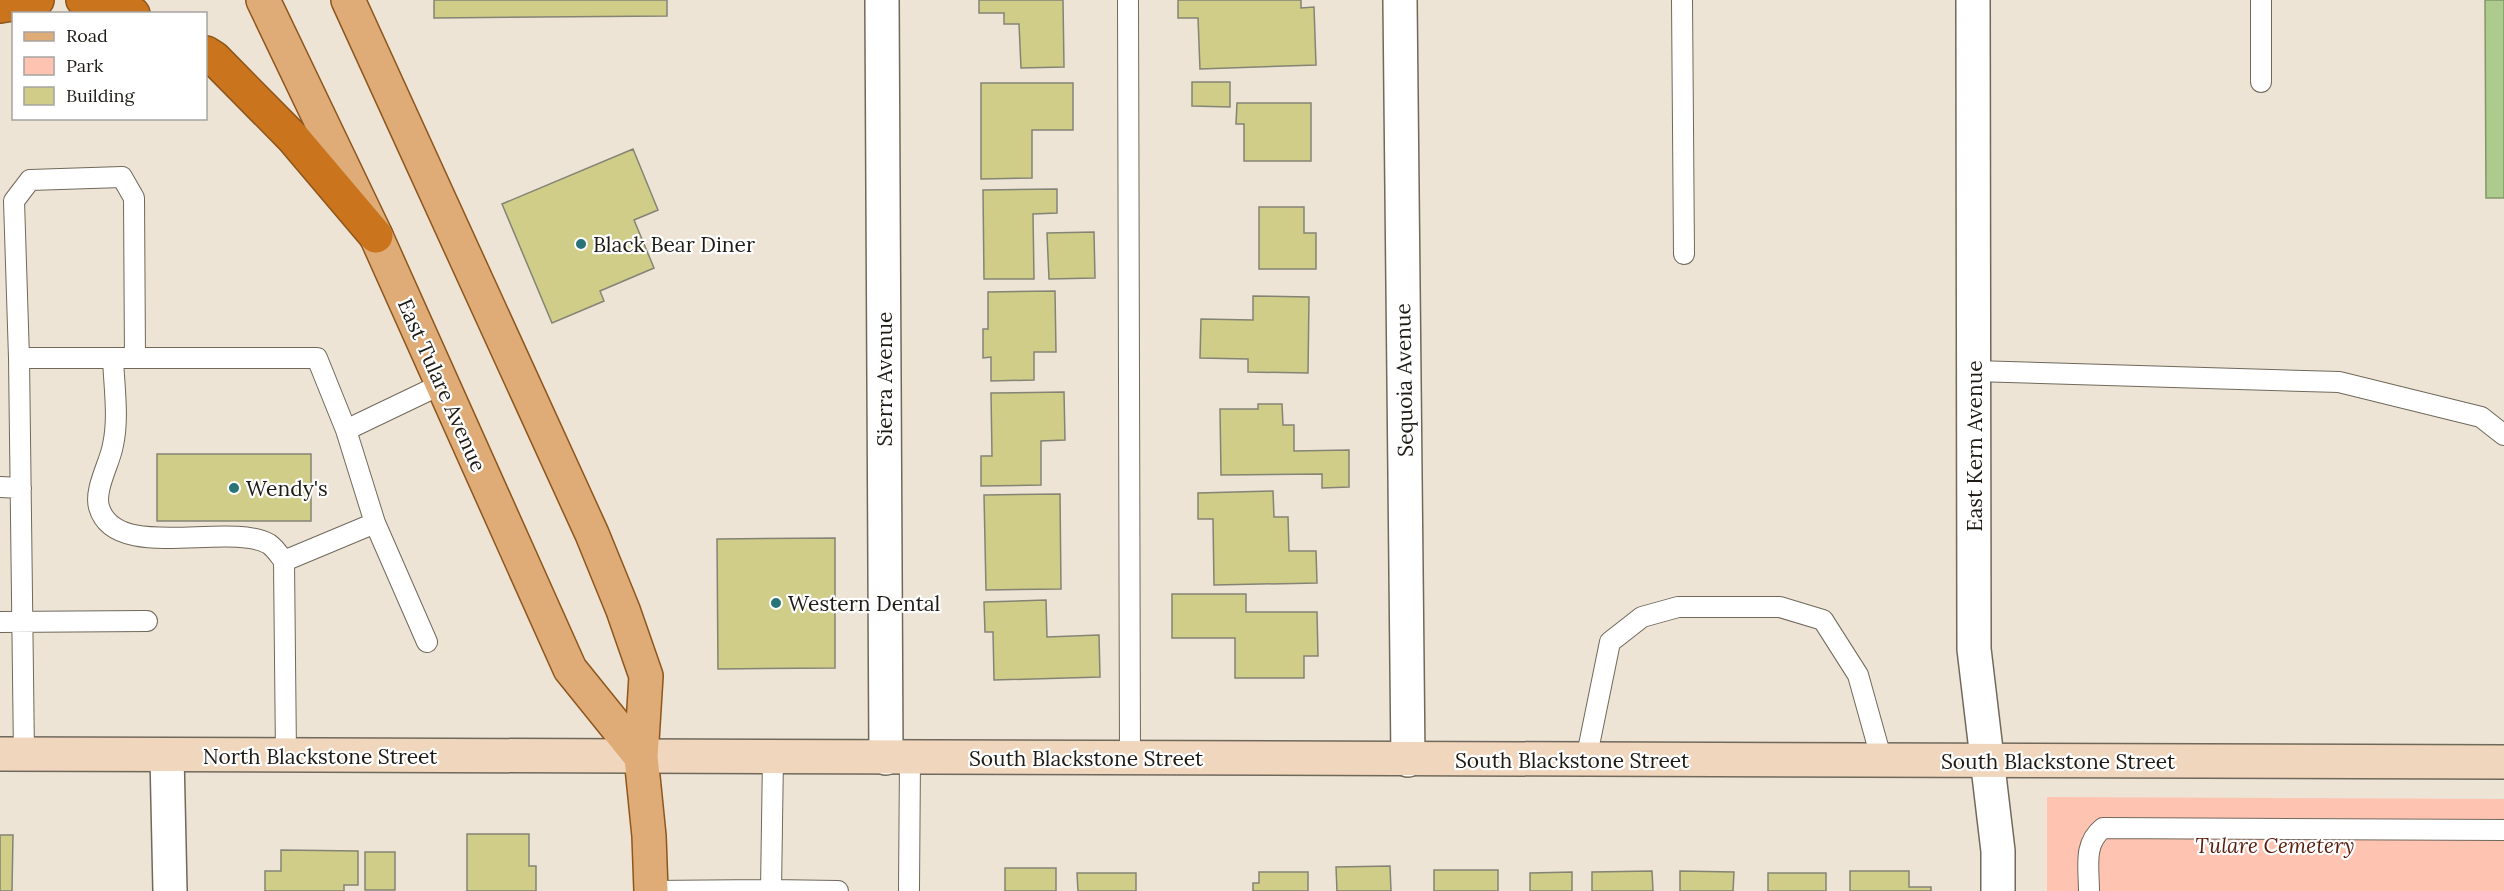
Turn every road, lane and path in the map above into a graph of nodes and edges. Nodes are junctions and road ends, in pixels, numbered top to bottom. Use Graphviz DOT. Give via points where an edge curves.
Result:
graph roads {
  1 [pos="37,0"];
  2 [pos="83,0"];
  3 [pos="263,0"];
  4 [pos="348,0"];
  5 [pos="882,0"];
  6 [pos="1128,0"];
  7 [pos="1400,0"];
  8 [pos="1682,0"];
  9 [pos="1973,0"];
  10 [pos="2261,0"];
  11 [pos="0,6"];
  12 [pos="126,12"];
  13 [pos="207,54"];
  14 [pos="2261,82"];
  15 [pos="376,236"];
  16 [pos="1684,254"];
  17 [pos="19,358"];
  18 [pos="113,358"];
  19 [pos="135,358"];
  20 [pos="1974,371"];
  21 [pos="442,384"];
  22 [pos="346,430"];
  23 [pos="2504,435"];
  24 [pos="0,488"];
  25 [pos="21,488"];
  26 [pos="375,523"];
  27 [pos="284,561"];
  28 [pos="147,621"];
  29 [pos="0,622"];
  30 [pos="23,623"];
  31 [pos="427,642"];
  32 [pos="12,754"];
  33 [pos="167,755"];
  34 [pos="286,756"];
  35 [pos="641,757"];
  36 [pos="773,757"];
  37 [pos="898,758"];
  38 [pos="1130,759"];
  39 [pos="1408,760"];
  40 [pos="1586,760"];
  41 [pos="1882,761"];
  42 [pos="1986,761"];
  43 [pos="2504,762"];
  44 [pos="2504,830"];
  45 [pos="909,889"];
  46 [pos="170,891"];
  47 [pos="651,891"];
  48 [pos="771,891"];
  49 [pos="838,891"];
  50 [pos="1998,891"];
  51 [pos="2089,891"];
  1 -- 11 [label="highway"];
  2 -- 12 [label="highway"];
  3 -- 15 [label="main road, East Tulare Avenue"];
  4 -- 35 [label="main road" via="623,610 646,676"];
  5 -- 37 [label="street, Sierra Avenue"];
  6 -- 38 [label="lane"];
  7 -- 39 [label="street, Sequoia Avenue"];
  8 -- 16 [label="lane"];
  9 -- 20 [label="street, East Kern Avenue"];
  10 -- 14 [label="lane"];
  13 -- 15 [label="highway" via="293,138"];
  15 -- 21 [label="main road, East Tulare Avenue"];
  17 -- 18 [label="lane"];
  17 -- 19 [label="lane" via="14,201 30,180 122,177 134,198"];
  17 -- 25 [label="lane"];
  18 -- 19 [label="lane"];
  18 -- 27 [label="lane" via="114,445 104,471 99,506 108,525 129,535 246,537 270,545"];
  19 -- 22 [label="lane" via="317,358"];
  20 -- 23 [label="lane" via="2339,382 2481,417"];
  20 -- 42 [label="street, East Kern Avenue" via="1974,649"];
  21 -- 22 [label="lane"];
  21 -- 35 [label="main road, East Tulare Avenue" via="570,669"];
  22 -- 26 [label="lane"];
  24 -- 25 [label="lane"];
  25 -- 30 [label="lane"];
  26 -- 27 [label="lane"];
  26 -- 31 [label="lane"];
  27 -- 34 [label="lane"];
  28 -- 30 [label="lane"];
  29 -- 30 [label="lane"];
  30 -- 32 [label="lane"];
  32 -- 33 [label="main road, North Blackstone Street"];
  33 -- 34 [label="main road, North Blackstone Street"];
  33 -- 46 [label="street"];
  34 -- 35 [label="main road, North Blackstone Street"];
  35 -- 36 [label="main road, South Blackstone Street"];
  35 -- 47 [label="main road" via="650,836"];
  36 -- 37 [label="main road, South Blackstone Street"];
  36 -- 48 [label="lane"];
  37 -- 38 [label="main road, South Blackstone Street"];
  37 -- 45 [label="lane"];
  38 -- 39 [label="main road, South Blackstone Street"];
  39 -- 40 [label="main road, South Blackstone Street"];
  40 -- 41 [label="main road, South Blackstone Street"];
  40 -- 41 [label="lane" via="1610,642 1642,617 1678,607 1780,607 1823,620 1858,675"];
  41 -- 42 [label="main road, South Blackstone Street"];
  42 -- 43 [label="main road, South Blackstone Street"];
  42 -- 50 [label="street, East Kern Avenue" via="1998,850"];
  44 -- 51 [label="lane" via="2103,828 2089,846"];
  47 -- 48 [label="lane"];
  48 -- 49 [label="lane"];
}
